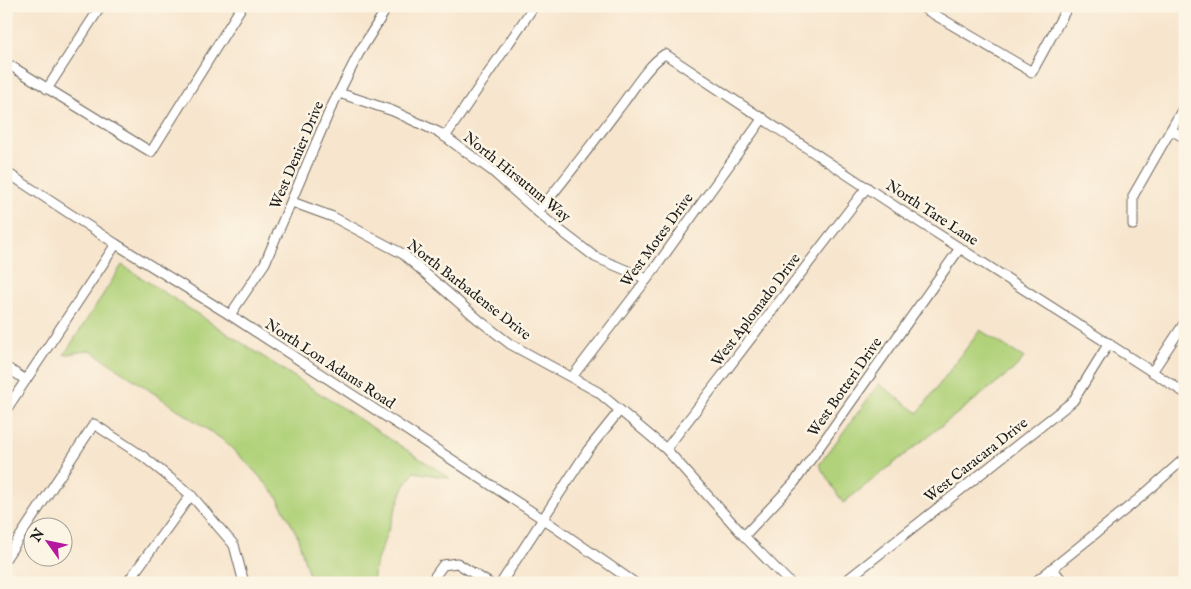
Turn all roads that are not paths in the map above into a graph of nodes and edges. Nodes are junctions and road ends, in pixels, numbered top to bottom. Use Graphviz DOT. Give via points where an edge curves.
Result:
graph roads {
  1 [pos="101,6"];
  2 [pos="242,6"];
  3 [pos="388,6"];
  4 [pos="534,6"];
  5 [pos="1068,6"];
  6 [pos="921,7"];
  7 [pos="6,63"];
  8 [pos="47,89"];
  9 [pos="339,93"];
  10 [pos="1185,105"];
  11 [pos="763,118"];
  12 [pos="1170,130"];
  13 [pos="445,137"];
  14 [pos="1185,138"];
  15 [pos="6,172"];
  16 [pos="867,187"];
  17 [pos="292,202"];
  18 [pos="538,212"];
  19 [pos="1133,225"];
  20 [pos="116,244"];
  21 [pos="960,248"];
  22 [pos="647,279"];
  23 [pos="230,315"];
  24 [pos="1185,322"];
  25 [pos="1109,343"];
  26 [pos="6,367"];
  27 [pos="1152,372"];
  28 [pos="572,377"];
  29 [pos="26,380"];
  30 [pos="1185,393"];
  31 [pos="6,410"];
  32 [pos="620,410"];
  33 [pos="666,449"];
  34 [pos="1185,458"];
  35 [pos="191,495"];
  36 [pos="543,519"];
  37 [pos="744,536"];
  38 [pos="6,558"];
  39 [pos="1052,568"];
  40 [pos="127,583"];
  41 [pos="244,583"];
  42 [pos="434,583"];
  43 [pos="489,583"];
  44 [pos="501,583"];
  45 [pos="635,583"];
  46 [pos="790,583"];
  47 [pos="843,583"];
  48 [pos="1034,583"];
  49 [pos="1064,583"];
  1 -- 8 [label="street"];
  2 -- 8 [label="street" via="151,152"];
  3 -- 9 [label="street, West Denier Drive"];
  4 -- 13 [label="street"];
  5 -- 6 [label="street" via="1032,72"];
  7 -- 8 [label="street"];
  9 -- 13 [label="street, North Hirsutum Way" via="393,111"];
  9 -- 17 [label="street, West Denier Drive"];
  10 -- 12 [label="street"];
  11 -- 16 [label="street, North Tare Lane"];
  11 -- 18 [label="street, North Tare Lane" via="665,54 644,75"];
  11 -- 22 [label="street, West Motes Drive"];
  12 -- 14 [label="street"];
  12 -- 19 [label="street" via="1133,196"];
  13 -- 18 [label="street, North Hirsutum Way" via="491,170"];
  15 -- 20 [label="street, North Lon Adams Road"];
  16 -- 21 [label="street, North Tare Lane"];
  16 -- 33 [label="street, West Aplomado Drive"];
  17 -- 23 [label="street, West Denier Drive" via="265,263"];
  17 -- 28 [label="street, North Barbadense Drive" via="333,217 403,254 510,344"];
  18 -- 22 [label="street, North Hirsutum Way" via="595,258"];
  20 -- 23 [label="street, North Lon Adams Road"];
  20 -- 29 [label="street"];
  21 -- 25 [label="street, North Tare Lane"];
  21 -- 37 [label="street, West Botteri Drive" via="794,483"];
  22 -- 28 [label="street, West Motes Drive"];
  23 -- 36 [label="street, North Lon Adams Road"];
  24 -- 27 [label="street"];
  25 -- 27 [label="street, North Tare Lane"];
  25 -- 47 [label="street, West Caracara Drive" via="1073,401"];
  26 -- 29 [label="street"];
  27 -- 30 [label="street, North Tare Lane"];
  28 -- 32 [label="street, North Barbadense Drive"];
  29 -- 31 [label="street"];
  32 -- 33 [label="street, North Barbadense Drive"];
  32 -- 36 [label="street" via="588,450"];
  33 -- 37 [label="street, North Barbadense Drive"];
  34 -- 39 [label="street"];
  35 -- 38 [label="street" via="144,457 94,424"];
  35 -- 40 [label="street"];
  35 -- 41 [label="street" via="234,545"];
  36 -- 44 [label="street"];
  36 -- 45 [label="street, North Lon Adams Road"];
  37 -- 46 [label="street, North Barbadense Drive"];
  39 -- 48 [label="street"];
  39 -- 49 [label="street"];
  42 -- 43 [label="street" via="442,564 457,563"];
}
